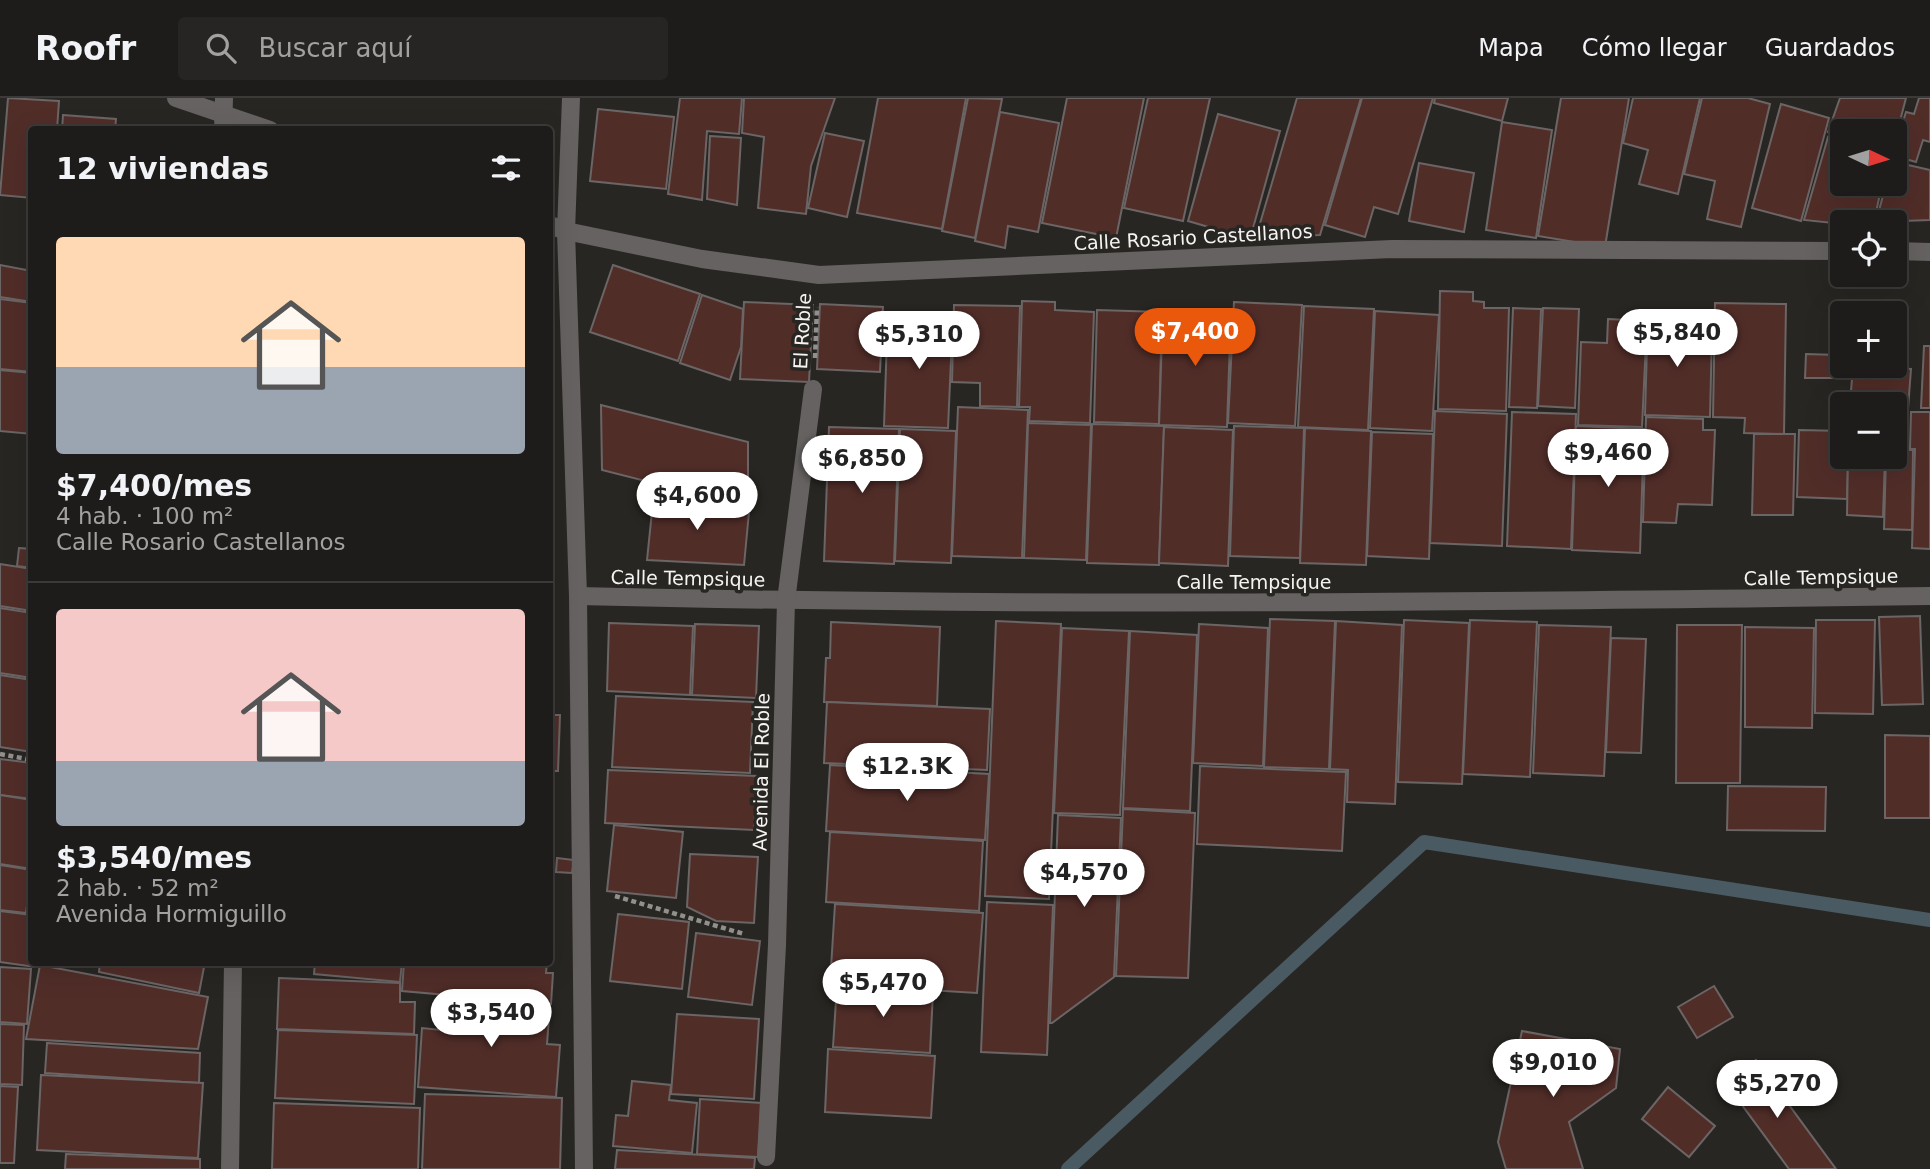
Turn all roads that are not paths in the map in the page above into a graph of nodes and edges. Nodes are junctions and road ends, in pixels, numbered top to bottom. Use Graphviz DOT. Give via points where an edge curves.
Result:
graph roads {
  1 [pos="176,98"];
  2 [pos="571,98"];
  3 [pos="223,114"];
  4 [pos="258,126"];
  5 [pos="558,228"];
  6 [pos="1830,251"];
  7 [pos="1907,251"];
  8 [pos="1930,252"];
  9 [pos="813,389"];
  10 [pos="578,596"];
  11 [pos="1930,596"];
  12 [pos="786,601"];
  13 [pos="233,966"];
  14 [pos="766,1157"];
  15 [pos="230,1169"];
  16 [pos="584,1169"];
  1 -- 3 [label="street"];
  2 -- 5 [label="street"];
  3 -- 4 [label="street"];
  5 -- 6 [label="street, Calle Rosario Castellanos" via="702,259 819,275 1392,249"];
  5 -- 10 [label="street"];
  7 -- 8 [label="street"];
  9 -- 12 [label="street, Avenida El Roble"];
  10 -- 12 [label="street, Calle Tempsique"];
  10 -- 16 [label="street"];
  11 -- 12 [label="street, Calle Tempsique" via="1328,604"];
  12 -- 14 [label="street, Avenida El Roble" via="778,945"];
  13 -- 15 [label="street"];
}
